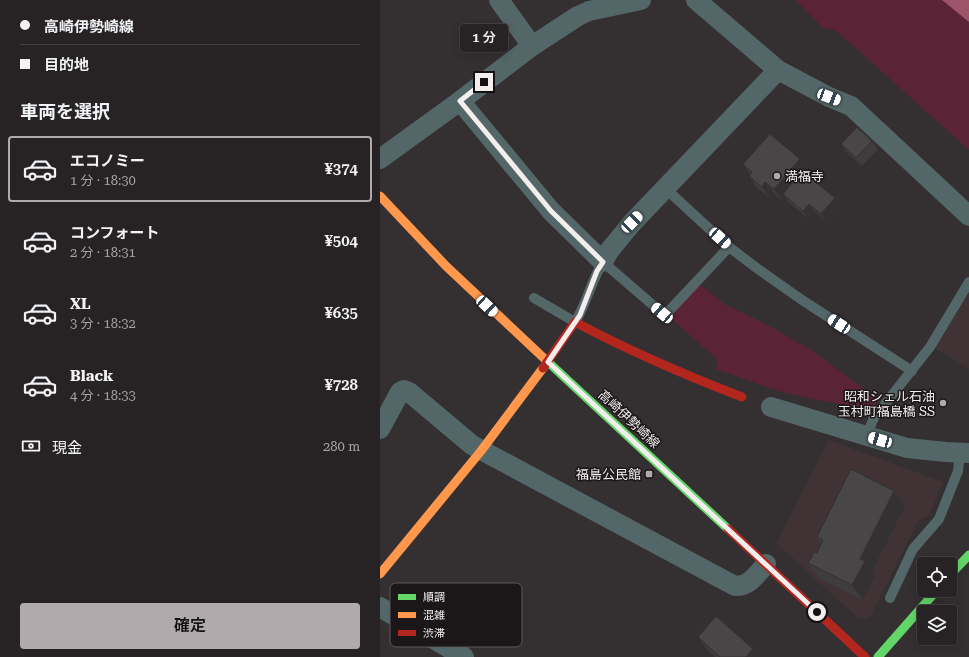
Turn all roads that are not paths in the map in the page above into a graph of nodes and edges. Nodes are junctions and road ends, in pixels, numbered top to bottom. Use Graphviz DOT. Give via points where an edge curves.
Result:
graph roads {
  1 [pos="499,0"];
  2 [pos="641,0"];
  3 [pos="696,0"];
  4 [pos="532,46"];
  5 [pos="778,70"];
  6 [pos="460,101"];
  7 [pos="380,158"];
  8 [pos="666,189"];
  9 [pos="380,196"];
  10 [pos="969,216"];
  11 [pos="729,247"];
  12 [pos="603,262"];
  13 [pos="969,282"];
  14 [pos="534,298"];
  15 [pos="575,322"];
  16 [pos="548,362"];
  17 [pos="912,371"];
  18 [pos="742,397"];
  19 [pos="771,407"];
  20 [pos="380,429"];
  21 [pos="866,436"];
  22 [pos="481,450"];
  23 [pos="965,453"];
  24 [pos="969,555"];
  25 [pos="766,564"];
  26 [pos="957,568"];
  27 [pos="380,574"];
  28 [pos="931,597"];
  29 [pos="890,598"];
  30 [pos="380,607"];
  31 [pos="390,613"];
  32 [pos="447,647"];
  33 [pos="464,657"];
  34 [pos="865,657"];
  35 [pos="878,657"];
  1 -- 4 [label="street"];
  2 -- 4 [label="street" via="588,11"];
  3 -- 5 [label="street"];
  4 -- 6 [label="street"];
  5 -- 8 [label="street"];
  5 -- 10 [label="street" via="851,106"];
  6 -- 7 [label="street"];
  6 -- 12 [label="street" via="551,211"];
  8 -- 11 [label="lane"];
  8 -- 12 [label="street" via="632,222"];
  9 -- 16 [label="main road, 高崎伊勢崎線" via="446,266"];
  11 -- 12 [label="lane" via="667,313 662,313"];
  11 -- 17 [label="lane" via="802,300"];
  12 -- 15 [label="lane"];
  13 -- 17 [label="lane" via="930,347"];
  14 -- 15 [label="lane"];
  15 -- 16 [label="main road"];
  15 -- 18 [label="main road" via="679,373"];
  16 -- 22 [label="main road"];
  16 -- 25 [label="main road, 高崎伊勢崎線"];
  17 -- 21 [label="lane" via="874,418"];
  19 -- 21 [label="street"];
  20 -- 22 [label="street" via="400,392 404,390"];
  21 -- 23 [label="street" via="907,448"];
  22 -- 25 [label="street" via="735,586 748,583"];
  22 -- 27 [label="main road"];
  23 -- 29 [label="lane" via="938,519 913,549"];
  24 -- 26 [label="main road"];
  25 -- 34 [label="main road, 高崎伊勢崎線"];
  28 -- 35 [label="main road"];
  30 -- 31 [label="street"];
  32 -- 33 [label="street"];
}
